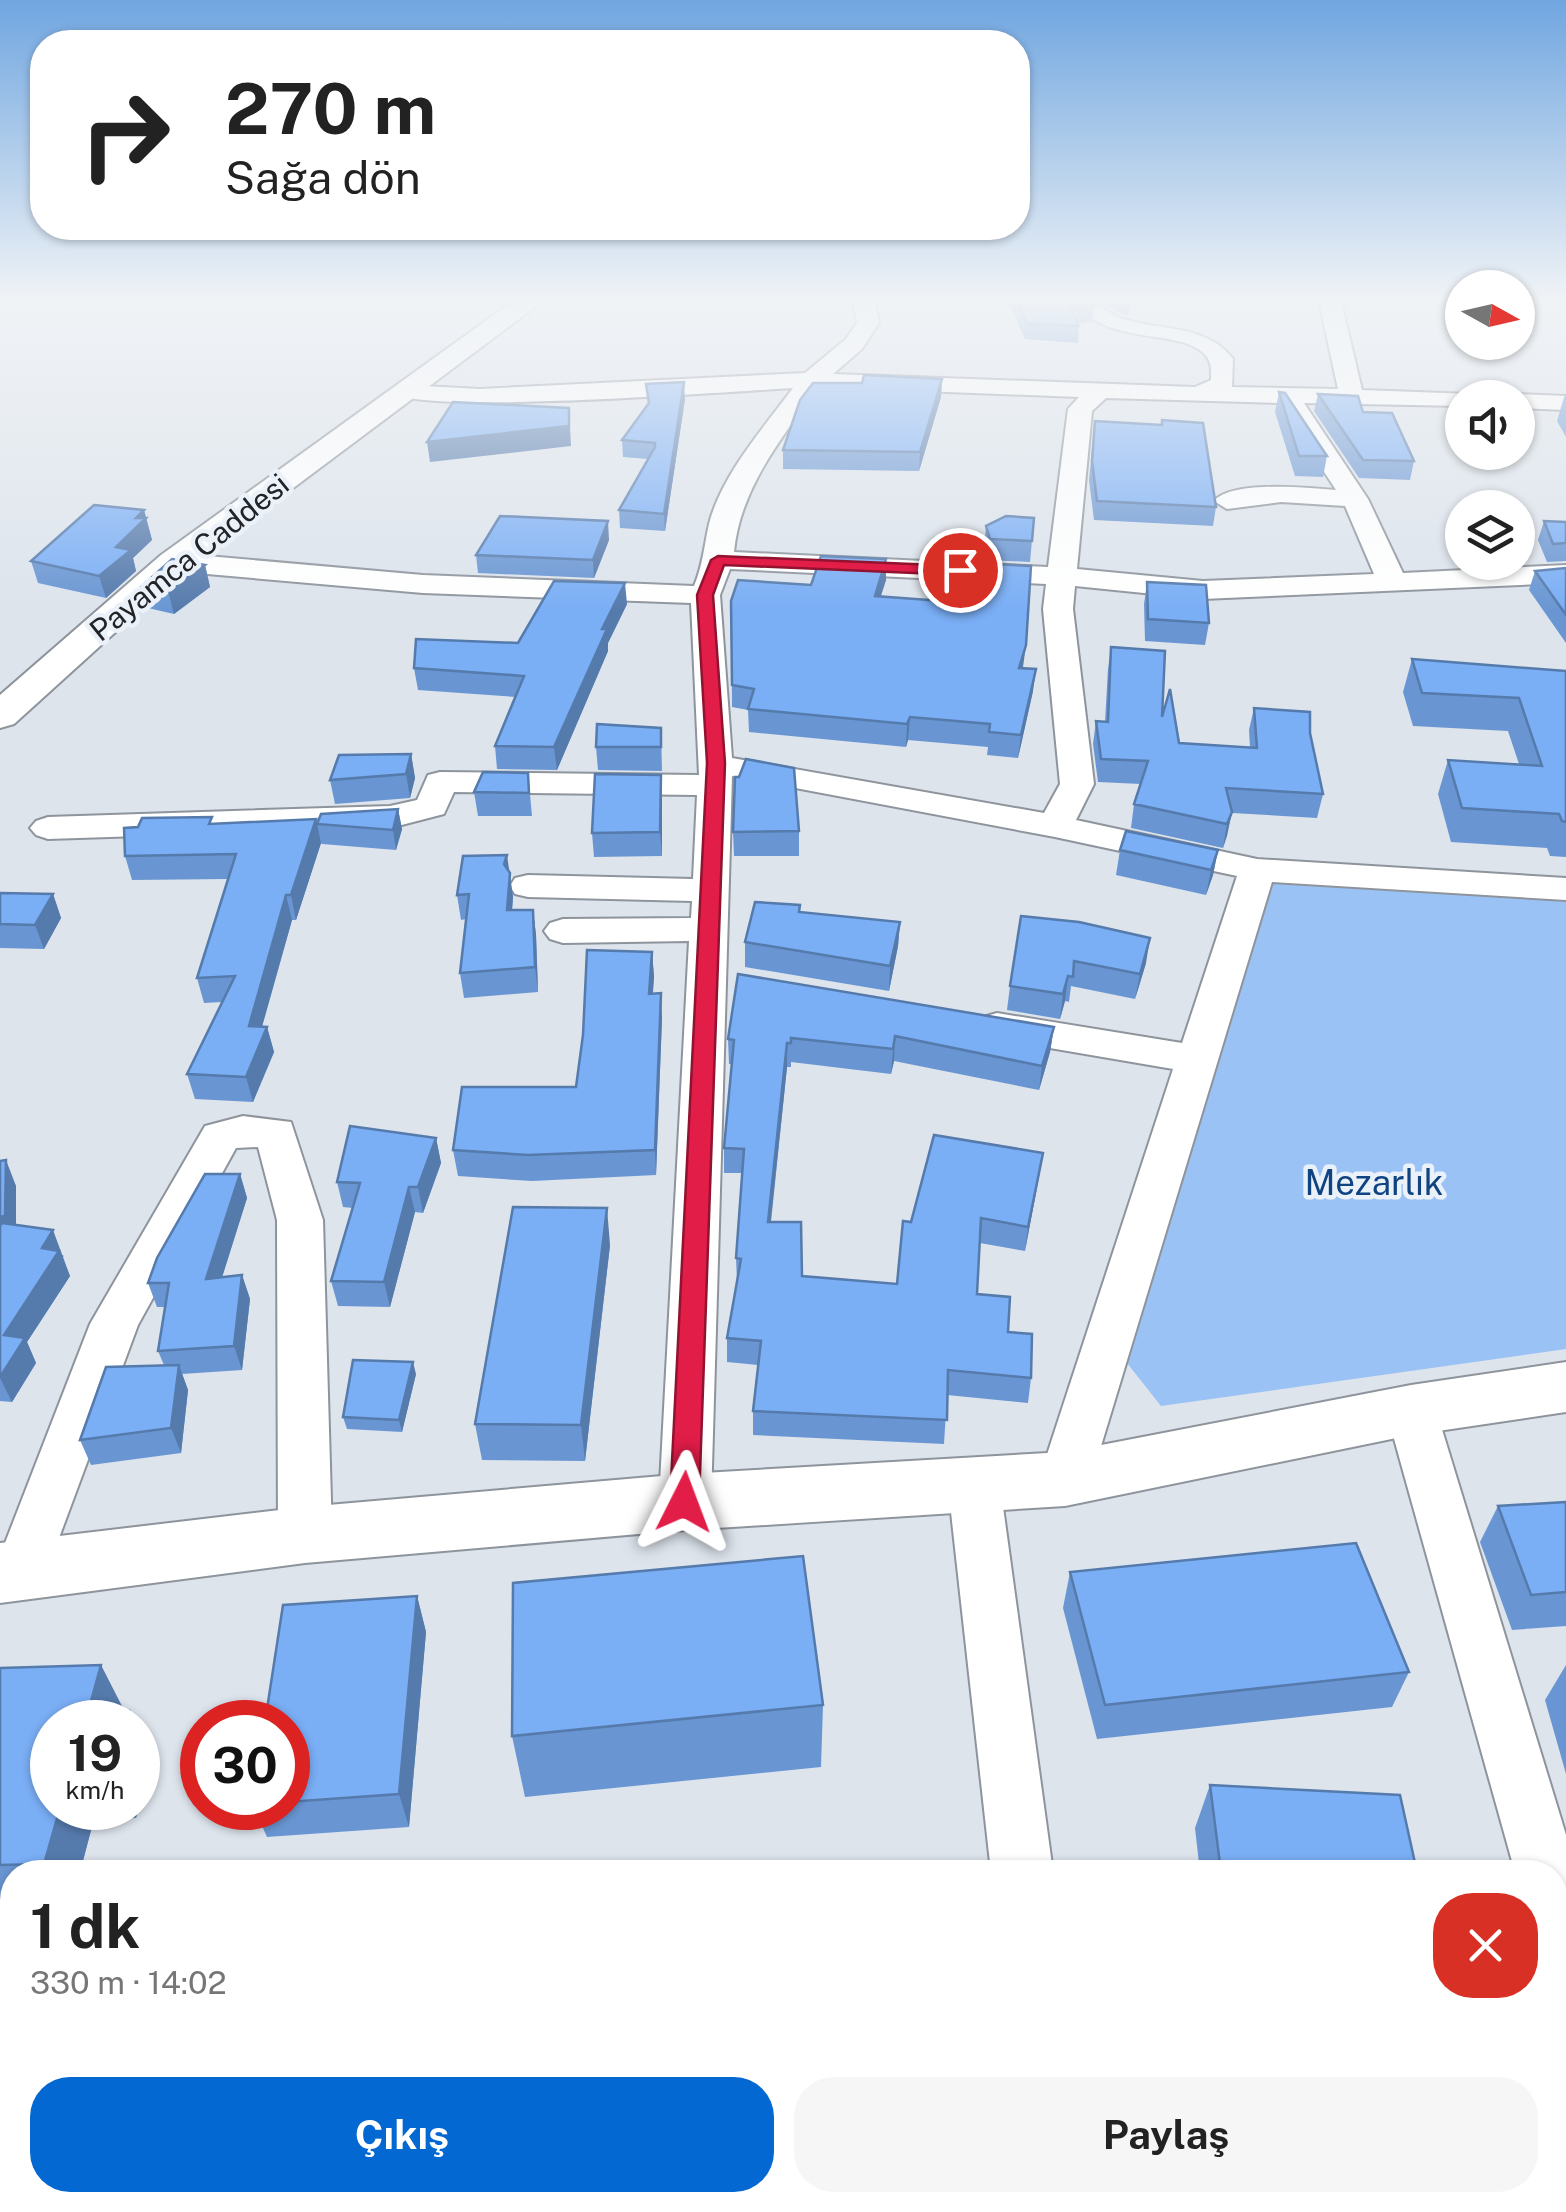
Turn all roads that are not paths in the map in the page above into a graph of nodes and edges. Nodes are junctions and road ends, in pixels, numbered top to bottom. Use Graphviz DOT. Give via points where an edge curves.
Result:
graph roads {
  1 [pos="387,404"];
  2 [pos="793,404"];
  3 [pos="1084,404"];
  4 [pos="1292,404"];
  5 [pos="1356,499"];
  6 [pos="1226,502"];
  7 [pos="718,560"];
  8 [pos="173,562"];
  9 [pos="1566,574"];
  10 [pos="1065,576"];
  11 [pos="1393,582"];
  12 [pos="705,595"];
  13 [pos="0,716"];
  14 [pos="716,774"];
  15 [pos="1055,826"];
  16 [pos="48,828"];
  17 [pos="1258,870"];
  18 [pos="528,886"];
  19 [pos="1566,889"];
  20 [pos="712,890"];
  21 [pos="710,929"];
  22 [pos="563,931"];
  23 [pos="969,1021"];
  24 [pos="1199,1060"];
  25 [pos="1566,1388"];
  26 [pos="1411,1410"];
  27 [pos="1065,1479"];
  28 [pos="974,1485"];
  29 [pos="684,1502"];
  30 [pos="305,1535"];
  31 [pos="11,1572"];
  32 [pos="1021,1860"];
  33 [pos="1542,1860"];
  1 -- 8 [label="street, Payamca Caddesi"];
  2 -- 7 [label="street" via="753,460 723,522"];
  3 -- 10 [label="street"];
  4 -- 5 [label="street"];
  5 -- 6 [label="street" via="1282,494"];
  5 -- 11 [label="street"];
  7 -- 10 [label="street"];
  7 -- 12 [label="street"];
  8 -- 12 [label="street" via="424,584"];
  8 -- 13 [label="street, Payamca Caddesi"];
  9 -- 11 [label="street"];
  10 -- 11 [label="street" via="1203,590"];
  10 -- 15 [label="street" via="1058,609 1077,784"];
  12 -- 14 [label="street"];
  14 -- 15 [label="street"];
  14 -- 16 [label="street" via="440,782 432,807 390,817"];
  14 -- 20 [label="street"];
  15 -- 17 [label="street"];
  17 -- 19 [label="street"];
  17 -- 24 [label="street"];
  18 -- 20 [label="street"];
  20 -- 21 [label="street"];
  21 -- 22 [label="street"];
  21 -- 29 [label="street" via="727,980"];
  23 -- 24 [label="street"];
  24 -- 27 [label="street" via="1105,1336"];
  25 -- 26 [label="street"];
  26 -- 27 [label="street"];
  26 -- 33 [label="street"];
  27 -- 28 [label="street"];
  28 -- 29 [label="street"];
  28 -- 32 [label="street"];
  29 -- 30 [label="street"];
  30 -- 31 [label="street"];
  30 -- 31 [label="street" via="300,1220 276,1132 243,1131 220,1137 114,1324"];
}
